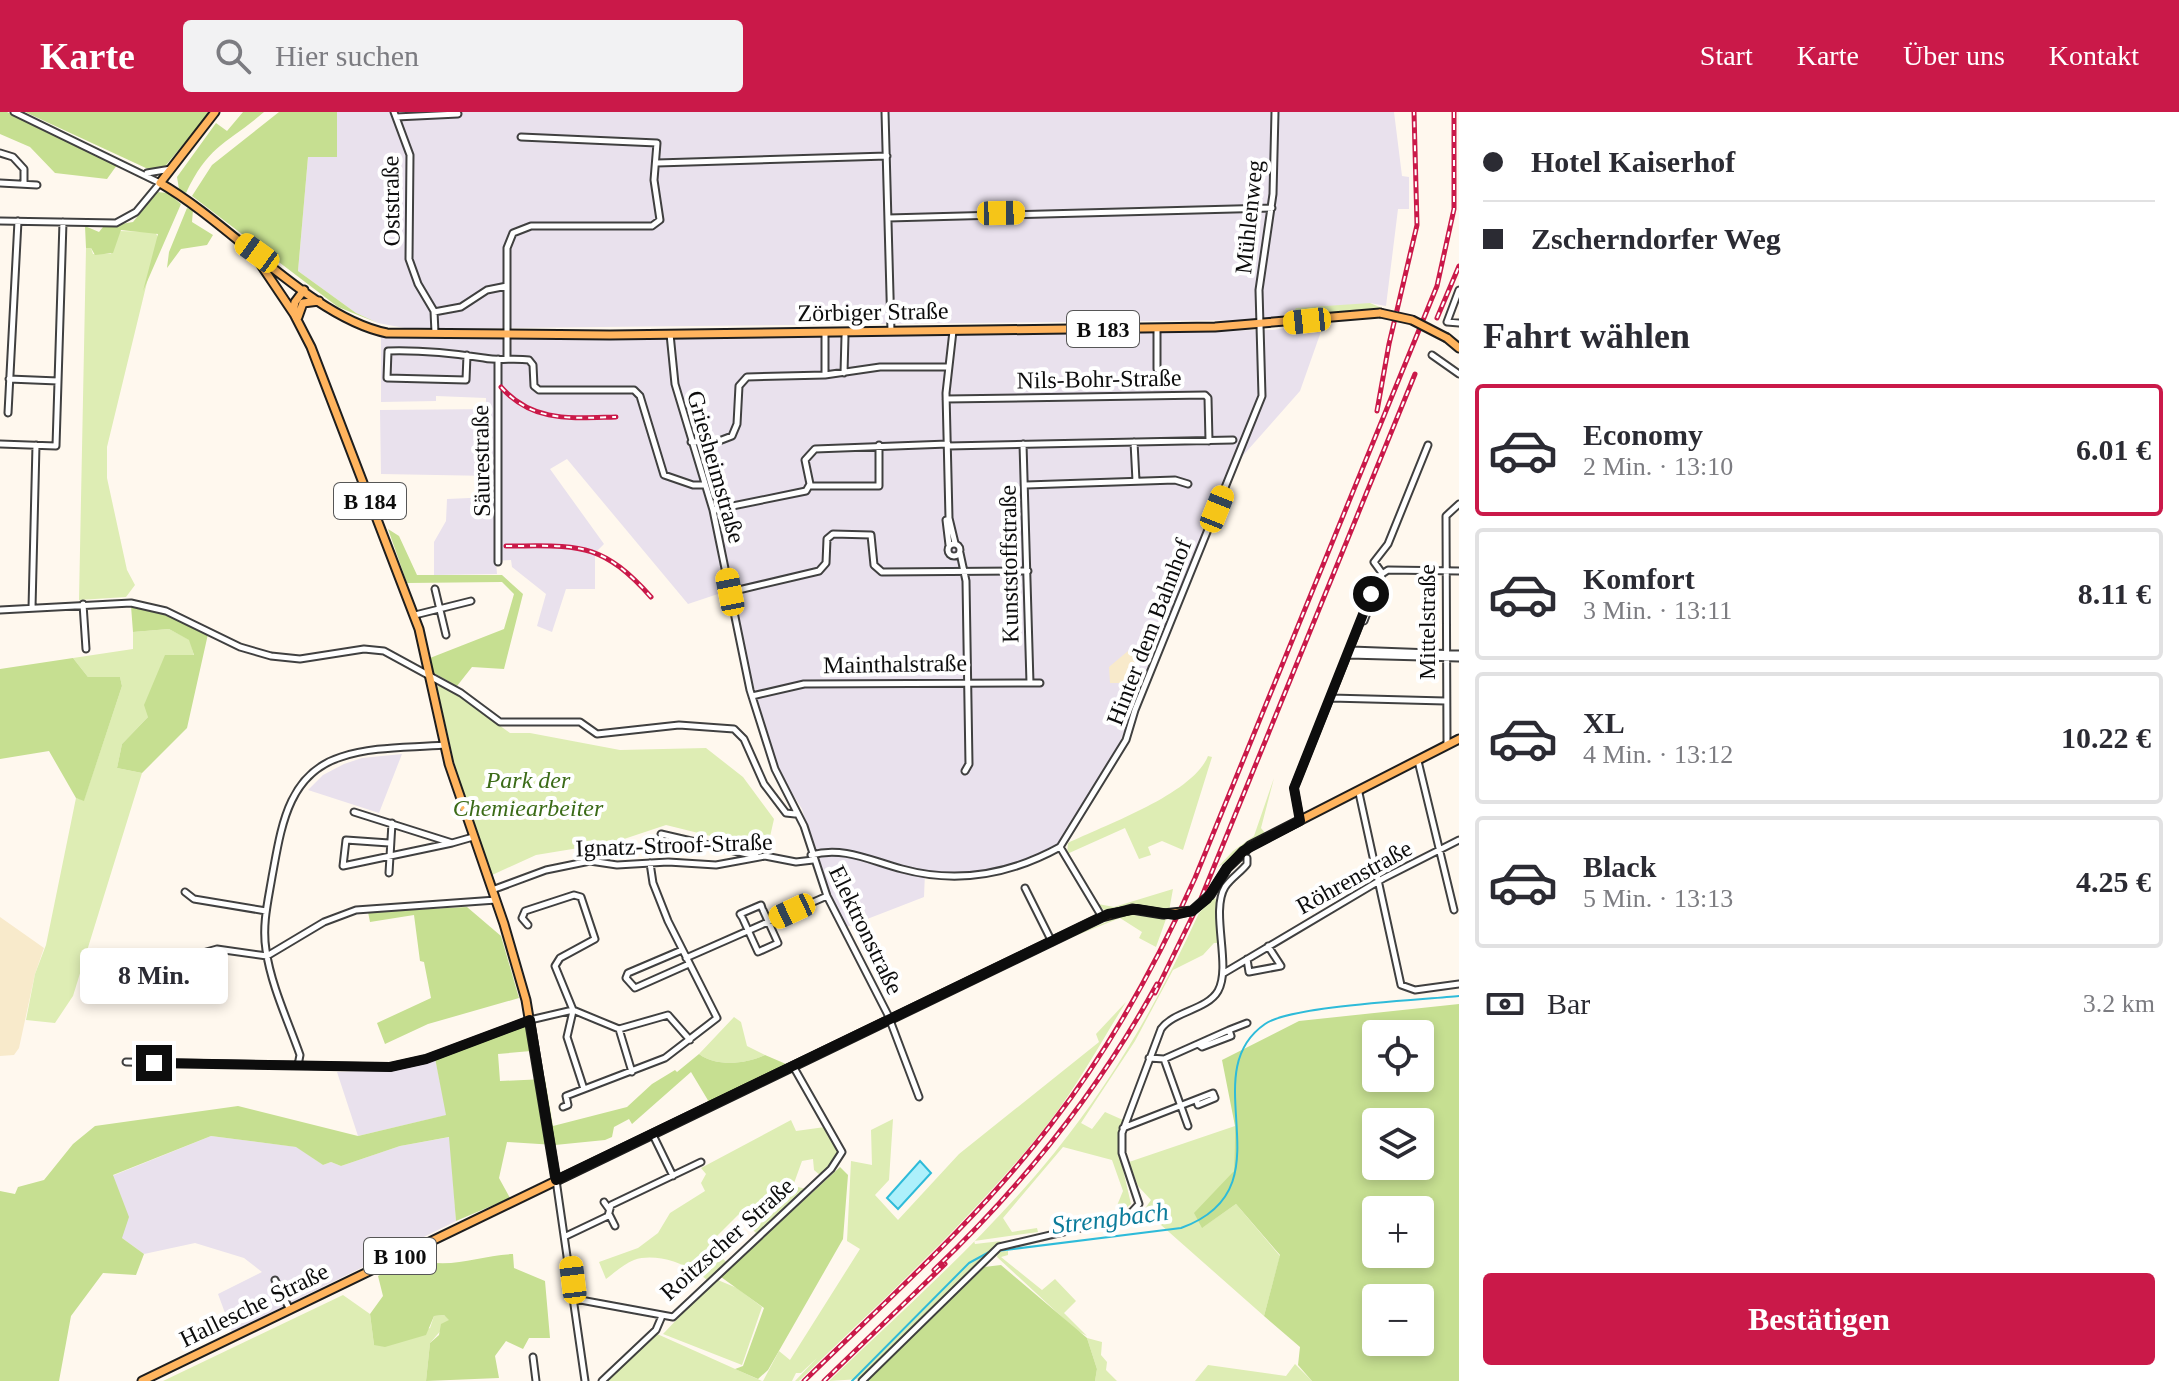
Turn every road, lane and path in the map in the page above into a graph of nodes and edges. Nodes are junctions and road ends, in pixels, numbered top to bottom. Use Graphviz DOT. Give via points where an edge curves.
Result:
graph roads {
  1 [pos="14,112"];
  2 [pos="215,112"];
  3 [pos="885,112"];
  4 [pos="1275,112"];
  5 [pos="395,114"];
  6 [pos="458,114"];
  7 [pos="521,137"];
  8 [pos="0,153"];
  9 [pos="887,156"];
  10 [pos="657,163"];
  11 [pos="171,168"];
  12 [pos="142,173"];
  13 [pos="0,183"];
  14 [pos="160,183"];
  15 [pos="24,184"];
  16 [pos="37,185"];
  17 [pos="180,196"];
  18 [pos="1272,208"];
  19 [pos="888,218"];
  20 [pos="0,221"];
  21 [pos="18,221"];
  22 [pos="63,222"];
  23 [pos="240,240"];
  24 [pos="507,286"];
  25 [pos="304,290"];
  26 [pos="1459,290"];
  27 [pos="319,301"];
  28 [pos="434,312"];
  29 [pos="296,316"];
  30 [pos="1459,323"];
  31 [pos="1263,325"];
  32 [pos="1157,328"];
  33 [pos="891,331"];
  34 [pos="953,331"];
  35 [pos="670,334"];
  36 [pos="435,335"];
  37 [pos="506,335"];
  38 [pos="825,335"];
  39 [pos="845,336"];
  40 [pos="1459,348"];
  41 [pos="467,355"];
  42 [pos="1432,355"];
  43 [pos="498,359"];
  44 [pos="507,359"];
  45 [pos="948,367"];
  46 [pos="1157,369"];
  47 [pos="844,373"];
  48 [pos="1459,374"];
  49 [pos="825,375"];
  50 [pos="9,379"];
  51 [pos="58,381"];
  52 [pos="946,399"];
  53 [pos="8,413"];
  54 [pos="1233,440"];
  55 [pos="1209,441"];
  56 [pos="691,442"];
  57 [pos="1134,442"];
  58 [pos="0,444"];
  59 [pos="1023,444"];
  60 [pos="36,445"];
  61 [pos="879,445"];
  62 [pos="947,445"];
  63 [pos="1428,445"];
  64 [pos="1136,481"];
  65 [pos="1188,484"];
  66 [pos="705,485"];
  67 [pos="1026,485"];
  68 [pos="809,486"];
  69 [pos="1459,504"];
  70 [pos="713,510"];
  71 [pos="952,544"];
  72 [pos="958,554"];
  73 [pos="498,562"];
  74 [pos="964,569"];
  75 [pos="1028,571"];
  76 [pos="1446,571"];
  77 [pos="1459,571"];
  78 [pos="1382,573"];
  79 [pos="435,589"];
  80 [pos="730,592"];
  81 [pos="471,601"];
  82 [pos="83,604"];
  83 [pos="32,608"];
  84 [pos="440,609"];
  85 [pos="0,610"];
  86 [pos="415,615"];
  87 [pos="446,635"];
  88 [pos="86,649"];
  89 [pos="1350,652"];
  90 [pos="1444,656"];
  91 [pos="1459,656"];
  92 [pos="429,674"];
  93 [pos="440,681"];
  94 [pos="968,681"];
  95 [pos="1030,683"];
  96 [pos="1040,683"];
  97 [pos="431,687"];
  98 [pos="752,696"];
  99 [pos="1331,698"];
  100 [pos="1445,701"];
  101 [pos="1459,739"];
  102 [pos="444,745"];
  103 [pos="1447,745"];
  104 [pos="1418,761"];
  105 [pos="965,771"];
  106 [pos="1359,793"];
  107 [pos="354,812"];
  108 [pos="795,814"];
  109 [pos="1300,821"];
  110 [pos="392,823"];
  111 [pos="661,834"];
  112 [pos="473,837"];
  113 [pos="1459,840"];
  114 [pos="389,843"];
  115 [pos="452,843"];
  116 [pos="1060,847"];
  117 [pos="1440,850"];
  118 [pos="388,857"];
  119 [pos="757,857"];
  120 [pos="812,857"];
  121 [pos="1247,858"];
  122 [pos="650,863"];
  123 [pos="389,873"];
  124 [pos="1379,881"];
  125 [pos="1025,888"];
  126 [pos="492,890"];
  127 [pos="185,892"];
  128 [pos="827,896"];
  129 [pos="496,900"];
  130 [pos="1454,910"];
  131 [pos="266,911"];
  132 [pos="1102,917"];
  133 [pos="768,921"];
  134 [pos="528,925"];
  135 [pos="748,930"];
  136 [pos="1052,942"];
  137 [pos="1268,946"];
  138 [pos="682,950"];
  139 [pos="267,956"];
  140 [pos="1247,959"];
  141 [pos="688,961"];
  142 [pos="135,972"];
  143 [pos="1223,974"];
  144 [pos="1459,984"];
  145 [pos="573,1010"];
  146 [pos="530,1020"];
  147 [pos="890,1020"];
  148 [pos="1247,1023"];
  149 [pos="619,1029"];
  150 [pos="690,1040"];
  151 [pos="1149,1058"];
  152 [pos="1164,1059"];
  153 [pos="126,1062"];
  154 [pos="298,1065"];
  155 [pos="793,1066"];
  156 [pos="632,1072"];
  157 [pos="584,1089"];
  158 [pos="919,1097"];
  159 [pos="1197,1102"];
  160 [pos="563,1107"];
  161 [pos="1181,1108"];
  162 [pos="1188,1126"];
  163 [pos="1123,1128"];
  164 [pos="653,1135"];
  165 [pos="701,1162"];
  166 [pos="673,1176"];
  167 [pos="556,1180"];
  168 [pos="604,1202"];
  169 [pos="609,1211"];
  170 [pos="615,1226"];
  171 [pos="566,1236"];
  172 [pos="275,1280"];
  173 [pos="575,1299"];
  174 [pos="290,1310"];
  175 [pos="662,1316"];
  176 [pos="533,1357"];
  177 [pos="142,1381"];
  178 [pos="536,1381"];
  179 [pos="585,1381"];
  180 [pos="602,1381"];
  181 [pos="862,1381"];
  1 -- 12 [label="street"];
  2 -- 11 [label="main road"];
  3 -- 9 [label="street"];
  4 -- 18 [label="street, Mühlenweg"];
  5 -- 6 [label="street"];
  5 -- 28 [label="street, Oststraße" via="410,155 409,259"];
  7 -- 10 [label="street" via="657,143"];
  8 -- 15 [label="street" via="24,169"];
  9 -- 10 [label="street"];
  9 -- 19 [label="street"];
  10 -- 24 [label="street" via="659,223 531,226 511,235"];
  11 -- 12 [label="street"];
  11 -- 14 [label="main road"];
  11 -- 17 [label="main road" via="171,182"];
  12 -- 14 [label="street"];
  13 -- 15 [label="street"];
  14 -- 17 [label="main road, B 183"];
  14 -- 22 [label="street" via="124,220"];
  15 -- 16 [label="street"];
  17 -- 23 [label="main road, B 183"];
  18 -- 19 [label="street"];
  18 -- 31 [label="street, Mühlenweg" via="1259,290"];
  19 -- 33 [label="street"];
  20 -- 21 [label="street"];
  21 -- 22 [label="street"];
  21 -- 50 [label="street"];
  22 -- 51 [label="street"];
  23 -- 25 [label="main road, B 183"];
  23 -- 29 [label="main road, B 184"];
  24 -- 28 [label="street" via="487,290 461,307"];
  24 -- 37 [label="street"];
  25 -- 27 [label="main road, Zörbiger Straße / B 183"];
  25 -- 29 [label="main road" via="294,304"];
  26 -- 30 [label="street" via="1447,323"];
  27 -- 29 [label="main road" via="303,303"];
  27 -- 36 [label="main road, Zörbiger Straße / B 183" via="369,328"];
  28 -- 36 [label="street, Oststraße"];
  29 -- 86 [label="main road, B 184"];
  31 -- 32 [label="main road, Zörbiger Straße / B 183"];
  31 -- 40 [label="main road, Zörbiger Straße / B 183, bridge" via="1380,313 1412,320"];
  31 -- 116 [label="street, Hinter dem Bahnhof" via="1260,406 1126,740"];
  32 -- 34 [label="main road, Zörbiger Straße / B 183"];
  32 -- 46 [label="street"];
  33 -- 34 [label="main road, Zörbiger Straße / B 183"];
  33 -- 35 [label="main road, Zörbiger Straße / B 183"];
  34 -- 45 [label="street"];
  35 -- 37 [label="main road, Zörbiger Straße / B 183"];
  35 -- 56 [label="street, Griesheimstraße" via="674,380"];
  36 -- 37 [label="main road, Zörbiger Straße / B 183"];
  37 -- 44 [label="street"];
  38 -- 49 [label="street"];
  39 -- 47 [label="street"];
  41 -- 41 [label="street, Säurestraße" via="388,351 387,378 466,380"];
  41 -- 43 [label="street, Säurestraße"];
  42 -- 48 [label="street"];
  43 -- 44 [label="street, Säurestraße"];
  43 -- 73 [label="street, Säurestraße"];
  44 -- 66 [label="street" via="532,362 539,390 636,391 664,475"];
  45 -- 47 [label="street"];
  45 -- 52 [label="street"];
  47 -- 49 [label="street"];
  49 -- 56 [label="street" via="747,377 739,386 732,436"];
  50 -- 51 [label="street"];
  50 -- 53 [label="street"];
  51 -- 60 [label="street" via="56,446"];
  52 -- 55 [label="street, Nils-Bohr-Straße" via="1201,395 1208,398"];
  52 -- 62 [label="street"];
  54 -- 55 [label="street"];
  55 -- 57 [label="street"];
  56 -- 66 [label="street, Griesheimstraße"];
  57 -- 59 [label="street"];
  57 -- 64 [label="street"];
  58 -- 60 [label="street"];
  59 -- 62 [label="street"];
  59 -- 67 [label="street, Kunststoffstraße"];
  60 -- 83 [label="street"];
  61 -- 62 [label="street"];
  61 -- 68 [label="street" via="812,450 805,460"];
  61 -- 68 [label="street" via="879,486"];
  62 -- 71 [label="street"];
  63 -- 78 [label="street" via="1388,544 1374,562"];
  64 -- 65 [label="street"];
  64 -- 67 [label="street"];
  66 -- 70 [label="street, Griesheimstraße"];
  67 -- 75 [label="street, Kunststoffstraße"];
  68 -- 70 [label="street" via="804,492"];
  69 -- 76 [label="street, Mittelstraße" via="1446,516"];
  70 -- 80 [label="street, Griesheimstraße"];
  71 -- 72 [label="street"];
  71 -- 72 [label="street" via="948,553"];
  72 -- 74 [label="street"];
  74 -- 75 [label="street"];
  74 -- 80 [label="street" via="882,572 874,565 873,539 867,533 830,535 825,567"];
  74 -- 94 [label="street"];
  75 -- 95 [label="street, Kunststoffstraße"];
  76 -- 77 [label="street"];
  76 -- 78 [label="street"];
  76 -- 90 [label="street, Mittelstraße"];
  78 -- 89 [label="street"];
  79 -- 84 [label="street"];
  80 -- 98 [label="street, Griesheimstraße"];
  81 -- 84 [label="street"];
  82 -- 83 [label="street"];
  82 -- 88 [label="street"];
  82 -- 92 [label="street" via="155,608 271,656 300,659 384,651"];
  83 -- 85 [label="street"];
  84 -- 86 [label="street"];
  84 -- 87 [label="street"];
  86 -- 92 [label="main road, B 184"];
  89 -- 90 [label="street"];
  89 -- 99 [label="street"];
  90 -- 91 [label="street"];
  90 -- 100 [label="street, Mittelstraße"];
  92 -- 93 [label="street"];
  92 -- 97 [label="main road, B 184"];
  93 -- 97 [label="street"];
  93 -- 108 [label="street" via="504,723 580,722 597,734 679,725 730,728 744,739 764,784 786,813"];
  94 -- 95 [label="street, Mainthalstraße"];
  94 -- 98 [label="street, Mainthalstraße" via="804,684"];
  94 -- 105 [label="street"];
  95 -- 96 [label="street, Mainthalstraße"];
  97 -- 102 [label="main road, B 184"];
  98 -- 108 [label="street, Griesheimstraße"];
  99 -- 100 [label="street"];
  99 -- 109 [label="street" via="1294,788"];
  100 -- 103 [label="street, Mittelstraße"];
  101 -- 103 [label="main road, B 100"];
  102 -- 112 [label="main road, B 184"];
  102 -- 131 [label="street" via="339,757 301,784 279,829"];
  103 -- 104 [label="main road, B 100"];
  104 -- 106 [label="main road, B 100"];
  104 -- 117 [label="street"];
  106 -- 109 [label="main road, B 100"];
  106 -- 124 [label="street"];
  107 -- 110 [label="street"];
  108 -- 120 [label="street, Elektronstraße"];
  109 -- 132 [label="main road, B 100, bridge" via="1243,851 1192,911 1127,909"];
  110 -- 114 [label="street"];
  110 -- 115 [label="street"];
  111 -- 119 [label="street"];
  112 -- 115 [label="street"];
  112 -- 126 [label="main road, B 184"];
  113 -- 117 [label="street, Röhrenstraße"];
  114 -- 118 [label="street"];
  114 -- 118 [label="street" via="346,840 343,866"];
  115 -- 118 [label="street"];
  116 -- 120 [label="street, Ignatz-Stroof-Straße" via="1004,871 967,876 912,872 850,852"];
  116 -- 132 [label="street"];
  117 -- 124 [label="street, Röhrenstraße"];
  117 -- 130 [label="street"];
  118 -- 123 [label="street"];
  119 -- 120 [label="street, Ignatz-Stroof-Straße" via="796,862"];
  119 -- 122 [label="street, Ignatz-Stroof-Straße" via="723,865"];
  120 -- 128 [label="street, Elektronstraße"];
  121 -- 143 [label="street" via="1223,895"];
  122 -- 126 [label="street, Ignatz-Stroof-Straße" via="577,863"];
  122 -- 138 [label="street" via="653,883"];
  124 -- 137 [label="street, Röhrenstraße"];
  124 -- 144 [label="street" via="1401,985 1415,990"];
  125 -- 136 [label="street"];
  126 -- 129 [label="main road, B 184"];
  127 -- 131 [label="street" via="201,901"];
  128 -- 133 [label="street"];
  128 -- 147 [label="street, Elektronstraße"];
  129 -- 139 [label="street" via="356,910 324,922"];
  129 -- 146 [label="main road, B 184"];
  131 -- 139 [label="street"];
  132 -- 136 [label="main road, B 100"];
  133 -- 135 [label="street"];
  133 -- 135 [label="street" via="761,905 740,914"];
  133 -- 135 [label="street" via="778,943 758,952"];
  134 -- 145 [label="street" via="522,918 525,911 581,897 595,939 555,966"];
  135 -- 141 [label="street"];
  136 -- 147 [label="main road, B 100"];
  137 -- 140 [label="street, Röhrenstraße"];
  137 -- 140 [label="street" via="1281,966 1249,972"];
  138 -- 141 [label="street"];
  138 -- 141 [label="street" via="626,978 633,988"];
  139 -- 142 [label="street" via="217,949"];
  139 -- 154 [label="street" via="300,1055"];
  140 -- 143 [label="street, Röhrenstraße"];
  141 -- 150 [label="street" via="717,1018"];
  143 -- 151 [label="street" via="1213,997 1165,1024"];
  145 -- 146 [label="street"];
  145 -- 149 [label="street"];
  145 -- 157 [label="street" via="567,1037"];
  146 -- 154 [label="street" via="406,1065"];
  146 -- 167 [label="main road, B 184"];
  147 -- 155 [label="main road, B 100"];
  147 -- 158 [label="street, Elektronstraße"];
  148 -- 152 [label="street" via="1229,1030 1231,1036"];
  149 -- 150 [label="street" via="668,1015"];
  149 -- 156 [label="street"];
  150 -- 156 [label="street"];
  151 -- 152 [label="street"];
  151 -- 163 [label="street"];
  152 -- 161 [label="street"];
  153 -- 154 [label="street"];
  155 -- 164 [label="main road, B 100"];
  155 -- 175 [label="street, Roitzscher Straße" via="842,1152 831,1169 717,1278 673,1317"];
  156 -- 157 [label="street"];
  157 -- 160 [label="street" via="566,1096 568,1105"];
  159 -- 161 [label="street"];
  161 -- 162 [label="street"];
  161 -- 163 [label="street"];
  163 -- 181 [label="street" via="1122,1153 1139,1204 1135,1212 999,1247"];
  164 -- 166 [label="street"];
  164 -- 167 [label="main road, B 100"];
  165 -- 166 [label="street"];
  166 -- 169 [label="street"];
  167 -- 171 [label="street"];
  167 -- 174 [label="main road, Hallesche Straße / B 100"];
  168 -- 169 [label="street"];
  169 -- 170 [label="street"];
  169 -- 171 [label="street"];
  171 -- 173 [label="street"];
  172 -- 174 [label="street"];
  173 -- 175 [label="street"];
  173 -- 179 [label="street"];
  174 -- 177 [label="main road, Hallesche Straße / B 100"];
  175 -- 180 [label="street, Roitzscher Straße" via="656,1330"];
  176 -- 178 [label="street"];
}
